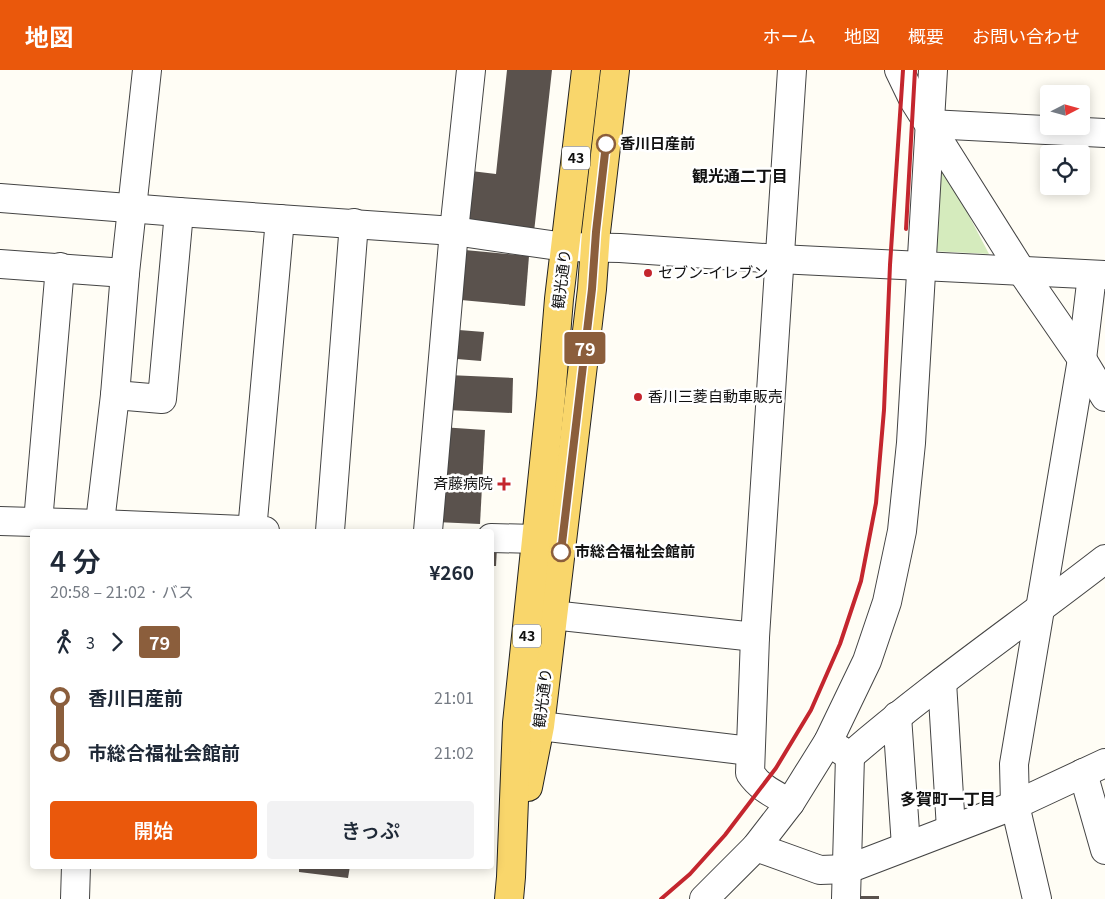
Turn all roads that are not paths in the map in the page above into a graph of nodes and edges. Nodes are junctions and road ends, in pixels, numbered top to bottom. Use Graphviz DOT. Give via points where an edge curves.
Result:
graph roads {
  1 [pos="147,70"];
  2 [pos="471,70"];
  3 [pos="586,70"];
  4 [pos="615,70"];
  5 [pos="792,70"];
  6 [pos="900,70"];
  7 [pos="933,70"];
  8 [pos="930,124"];
  9 [pos="1105,133"];
  10 [pos="0,198"];
  11 [pos="132,208"];
  12 [pos="179,212"];
  13 [pos="280,219"];
  14 [pos="354,223"];
  15 [pos="454,231"];
  16 [pos="566,247"];
  17 [pos="594,248"];
  18 [pos="779,259"];
  19 [pos="0,264"];
  20 [pos="921,266"];
  21 [pos="60,267"];
  22 [pos="1022,272"];
  23 [pos="125,273"];
  24 [pos="1099,275"];
  25 [pos="1082,359"];
  26 [pos="115,395"];
  27 [pos="1105,397"];
  28 [pos="0,521"];
  29 [pos="38,522"];
  30 [pos="99,528"];
  31 [pos="140,529"];
  32 [pos="252,529"];
  33 [pos="330,529"];
  34 [pos="428,529"];
  35 [pos="494,538"];
  36 [pos="537,539"];
  37 [pos="1105,559"];
  38 [pos="1040,609"];
  39 [pos="552,615"];
  40 [pos="755,637"];
  41 [pos="942,682"];
  42 [pos="896,716"];
  43 [pos="540,726"];
  44 [pos="839,748"];
  45 [pos="750,751"];
  46 [pos="1094,768"];
  47 [pos="790,803"];
  48 [pos="1015,804"];
  49 [pos="951,829"];
  50 [pos="906,846"];
  51 [pos="756,848"];
  52 [pos="1105,850"];
  53 [pos="848,868"];
  54 [pos="76,869"];
  55 [pos="510,888"];
  56 [pos="708,897"];
  57 [pos="75,899"];
  58 [pos="846,899"];
  59 [pos="1037,899"];
  1 -- 11 [label="street"];
  2 -- 15 [label="street"];
  3 -- 16 [label="main road, 観光通り / 43"];
  4 -- 17 [label="main road, 観光通り / 43"];
  5 -- 18 [label="street"];
  6 -- 8 [label="street"];
  7 -- 8 [label="street"];
  8 -- 9 [label="street"];
  8 -- 20 [label="street"];
  8 -- 22 [label="street"];
  10 -- 11 [label="street"];
  11 -- 12 [label="street"];
  11 -- 23 [label="street"];
  12 -- 13 [label="street"];
  12 -- 26 [label="street" via="162,399"];
  13 -- 14 [label="street"];
  13 -- 32 [label="street"];
  14 -- 15 [label="street"];
  14 -- 33 [label="street"];
  15 -- 16 [label="street"];
  15 -- 34 [label="street"];
  16 -- 17 [label="street"];
  16 -- 36 [label="main road, 観光通り / 43"];
  17 -- 18 [label="street"];
  17 -- 39 [label="main road, 観光通り / 43" via="592,289"];
  18 -- 20 [label="street"];
  18 -- 40 [label="street"];
  19 -- 21 [label="street"];
  20 -- 22 [label="street"];
  20 -- 44 [label="street" via="911,443 902,531 887,602"];
  21 -- 23 [label="street"];
  21 -- 29 [label="street"];
  22 -- 24 [label="street"];
  22 -- 25 [label="street"];
  23 -- 26 [label="street"];
  24 -- 25 [label="street"];
  25 -- 27 [label="street"];
  25 -- 38 [label="street"];
  26 -- 30 [label="street"];
  28 -- 29 [label="street"];
  29 -- 30 [label="street"];
  30 -- 31 [label="street"];
  35 -- 36 [label="street"];
  36 -- 55 [label="main road, 観光通り / 43" via="517,723"];
  37 -- 38 [label="street"];
  38 -- 41 [label="street"];
  38 -- 48 [label="street" via="1014,764"];
  39 -- 40 [label="street"];
  39 -- 43 [label="main road, 観光通り / 43"];
  40 -- 45 [label="street"];
  41 -- 42 [label="street"];
  41 -- 49 [label="street"];
  42 -- 44 [label="street"];
  42 -- 50 [label="street"];
  43 -- 45 [label="street"];
  43 -- 55 [label="main road, 観光通り / 43"];
  44 -- 47 [label="street"];
  44 -- 53 [label="street"];
  45 -- 47 [label="street" via="750,773 756,782"];
  46 -- 48 [label="street"];
  46 -- 52 [label="street"];
  47 -- 51 [label="street"];
  48 -- 49 [label="street"];
  48 -- 59 [label="street"];
  49 -- 50 [label="street"];
  50 -- 53 [label="street"];
  51 -- 53 [label="street" via="820,870"];
  51 -- 56 [label="street"];
  53 -- 58 [label="street"];
  54 -- 57 [label="street"];
}
